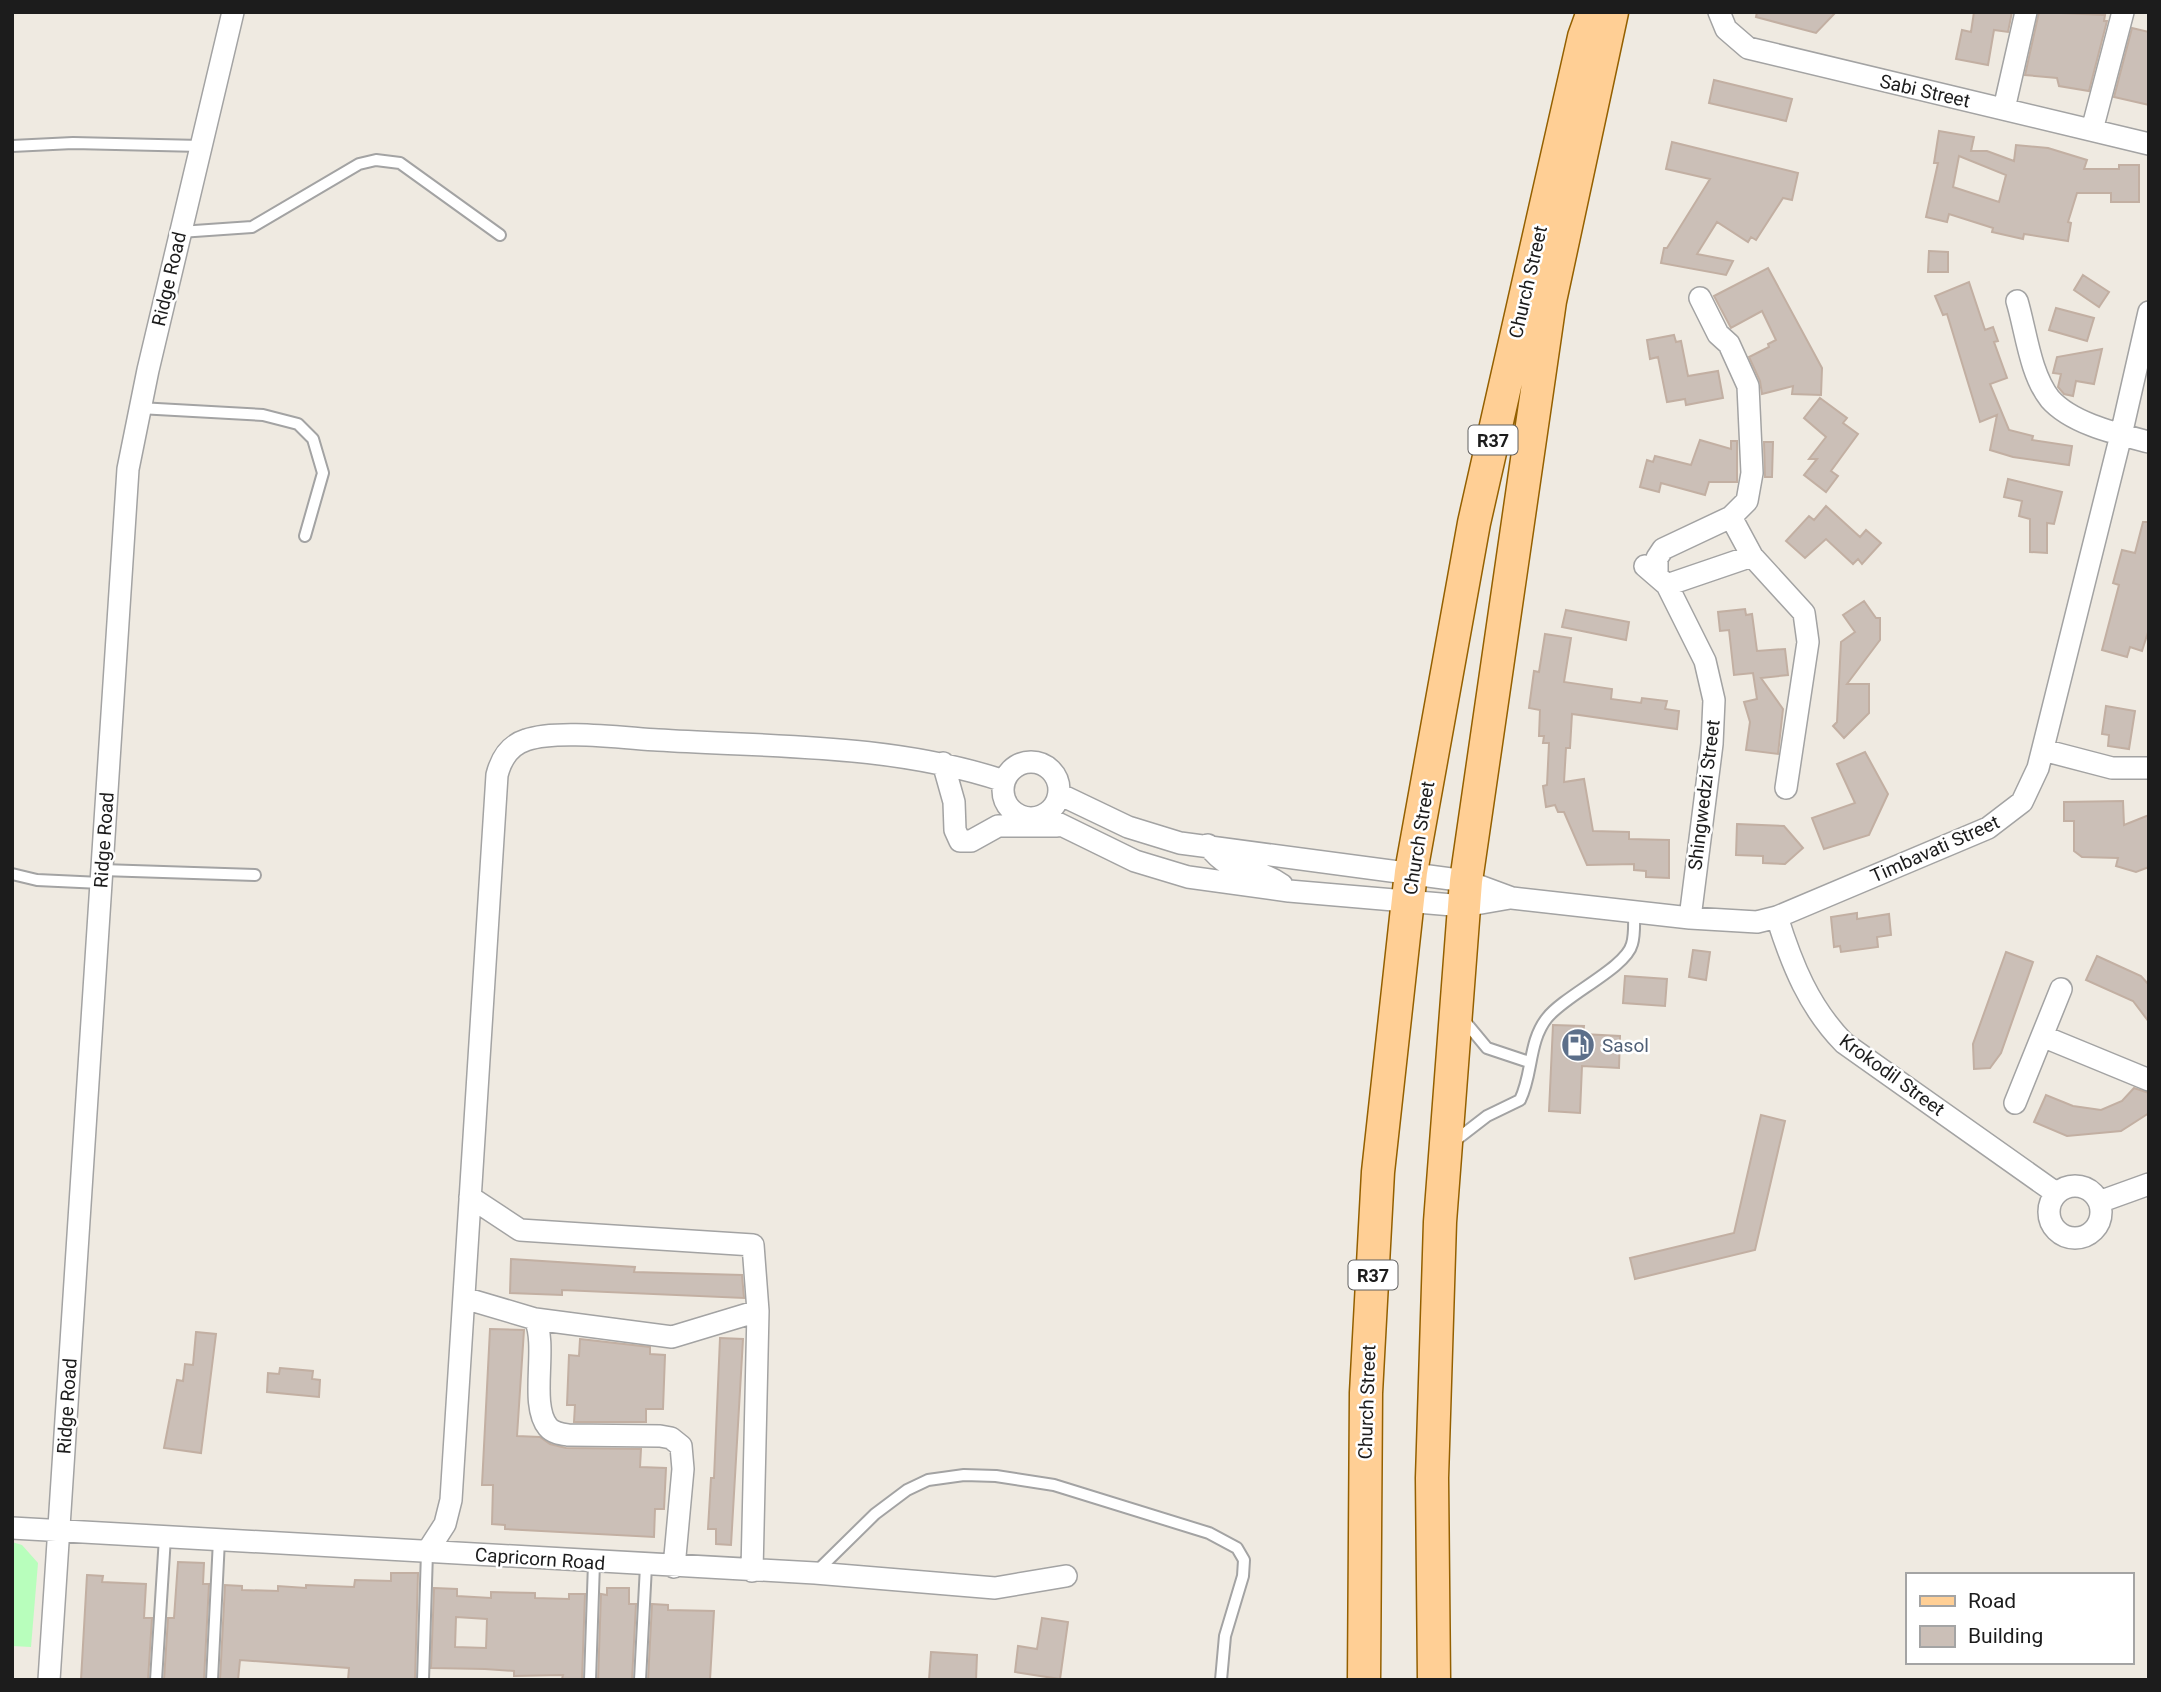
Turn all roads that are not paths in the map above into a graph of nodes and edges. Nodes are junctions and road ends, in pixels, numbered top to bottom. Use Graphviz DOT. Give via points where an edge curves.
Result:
graph roads {
  1 [pos="233,12"];
  2 [pos="1593,12"];
  3 [pos="1612,12"];
  4 [pos="2026,12"];
  5 [pos="2123,12"];
  6 [pos="1720,13"];
  7 [pos="2004,109"];
  8 [pos="2092,131"];
  9 [pos="2149,144"];
  10 [pos="12,146"];
  11 [pos="201,146"];
  12 [pos="180,232"];
  13 [pos="500,234"];
  14 [pos="1700,298"];
  15 [pos="2017,301"];
  16 [pos="2149,312"];
  17 [pos="139,408"];
  18 [pos="2122,435"];
  19 [pos="2149,442"];
  20 [pos="1731,517"];
  21 [pos="305,536"];
  22 [pos="1752,556"];
  23 [pos="1656,575"];
  24 [pos="2043,750"];
  25 [pos="943,763"];
  26 [pos="2149,768"];
  27 [pos="1004,781"];
  28 [pos="1786,788"];
  29 [pos="1059,794"];
  30 [pos="1051,821"];
  31 [pos="1208,845"];
  32 [pos="12,874"];
  33 [pos="255,875"];
  34 [pos="101,876"];
  35 [pos="1410,886"];
  36 [pos="1289,891"];
  37 [pos="1465,893"];
  38 [pos="1634,912"];
  39 [pos="1690,918"];
  40 [pos="1777,918"];
  41 [pos="2062,989"];
  42 [pos="1457,1011"];
  43 [pos="2042,1037"];
  44 [pos="1530,1062"];
  45 [pos="2149,1080"];
  46 [pos="2015,1103"];
  47 [pos="1445,1149"];
  48 [pos="2149,1184"];
  49 [pos="2056,1193"];
  50 [pos="470,1198"];
  51 [pos="2099,1202"];
  52 [pos="464,1298"];
  53 [pos="758,1311"];
  54 [pos="535,1319"];
  55 [pos="12,1528"];
  56 [pos="59,1531"];
  57 [pos="165,1537"];
  58 [pos="219,1540"];
  59 [pos="426,1552"];
  60 [pos="594,1563"];
  61 [pos="646,1566"];
  62 [pos="674,1567"];
  63 [pos="752,1571"];
  64 [pos="815,1573"];
  65 [pos="1066,1576"];
  66 [pos="49,1680"];
  67 [pos="156,1680"];
  68 [pos="212,1680"];
  69 [pos="423,1680"];
  70 [pos="590,1680"];
  71 [pos="639,1680"];
  72 [pos="1222,1680"];
  73 [pos="1364,1680"];
  74 [pos="1434,1680"];
  1 -- 11 [label="street, Ridge Road"];
  2 -- 35 [label="main road, Church Street / R37" via="1474,523"];
  3 -- 37 [label="main road, Church Street / R37" via="1550,301"];
  4 -- 7 [label="street"];
  5 -- 8 [label="street"];
  6 -- 7 [label="street, Sabi Street" via="1726,30 1748,48"];
  7 -- 8 [label="street, Sabi Street"];
  8 -- 9 [label="street, Sabi Street"];
  10 -- 11 [label="lane"];
  11 -- 12 [label="street, Ridge Road"];
  12 -- 13 [label="lane" via="252,227 359,164 376,160 400,163"];
  12 -- 17 [label="street, Ridge Road"];
  14 -- 20 [label="street" via="1718,334 1729,344 1751,396 1752,473 1747,501"];
  15 -- 18 [label="street" via="2037,371 2051,400 2070,414"];
  16 -- 18 [label="street, Timbavati Street"];
  17 -- 21 [label="lane" via="263,415 298,424 313,439 323,472"];
  17 -- 34 [label="street, Ridge Road" via="128,469"];
  18 -- 19 [label="street"];
  18 -- 24 [label="street, Timbavati Street"];
  20 -- 22 [label="street"];
  20 -- 23 [label="street" via="1663,549"];
  22 -- 23 [label="street"];
  22 -- 28 [label="street" via="1804,613 1808,642"];
  23 -- 39 [label="street, Shingwedzi Street" via="1705,661 1714,700"];
  24 -- 26 [label="street" via="2112,768"];
  24 -- 40 [label="street, Timbavati Street" via="2031,789 1997,822"];
  25 -- 27 [label="street"];
  25 -- 30 [label="street" via="960,841 971,841 998,827"];
  25 -- 50 [label="street" via="885,754 603,737 538,736 514,746 497,775"];
  27 -- 29 [label="street" via="1024,762 1042,764 1056,776"];
  27 -- 30 [label="street" via="1009,807 1024,817"];
  29 -- 30 [label="street"];
  29 -- 31 [label="street" via="1154,837"];
  30 -- 36 [label="street" via="1163,871"];
  31 -- 35 [label="street"];
  31 -- 36 [label="street" via="1222,863 1263,874"];
  32 -- 34 [label="lane" via="37,880"];
  33 -- 34 [label="lane"];
  34 -- 56 [label="street, Ridge Road"];
  35 -- 36 [label="street"];
  35 -- 37 [label="street, Timbavati Street"];
  35 -- 73 [label="main road, Church Street / R37" via="1378,1172 1366,1393"];
  37 -- 38 [label="street, Timbavati Street"];
  37 -- 42 [label="main road, Church Street / R37"];
  38 -- 39 [label="street, Timbavati Street"];
  38 -- 44 [label="lane" via="1629,952 1547,1018"];
  39 -- 40 [label="street, Timbavati Street" via="1732,922"];
  40 -- 49 [label="street, Krokodil Street" via="1808,999 1844,1043"];
  41 -- 43 [label="street"];
  42 -- 44 [label="lane" via="1487,1048"];
  42 -- 47 [label="main road, Church Street / R37"];
  43 -- 45 [label="street"];
  43 -- 46 [label="street"];
  44 -- 47 [label="lane" via="1520,1100 1487,1116"];
  47 -- 74 [label="main road, Church Street / R37" via="1432,1478"];
  48 -- 51 [label="street"];
  49 -- 51 [label="street" via="2080,1186"];
  49 -- 51 [label="street" via="2048,1209 2052,1226 2074,1239 2097,1227"];
  50 -- 52 [label="street"];
  50 -- 53 [label="street" via="520,1230 753,1245"];
  52 -- 54 [label="street"];
  52 -- 59 [label="street" via="451,1500 445,1524"];
  53 -- 54 [label="street" via="672,1337"];
  53 -- 63 [label="street"];
  54 -- 62 [label="street" via="542,1412 548,1427 568,1435 660,1436 681,1446"];
  55 -- 56 [label="street, Capricorn Road"];
  56 -- 57 [label="street, Capricorn Road"];
  56 -- 66 [label="street, Ridge Road"];
  57 -- 58 [label="street, Capricorn Road"];
  57 -- 67 [label="lane"];
  58 -- 59 [label="street, Capricorn Road"];
  58 -- 68 [label="lane"];
  59 -- 60 [label="street, Capricorn Road"];
  59 -- 69 [label="lane"];
  60 -- 61 [label="street, Capricorn Road"];
  60 -- 70 [label="lane"];
  61 -- 62 [label="street, Capricorn Road"];
  61 -- 71 [label="lane"];
  62 -- 63 [label="street, Capricorn Road"];
  63 -- 64 [label="street, Capricorn Road"];
  64 -- 65 [label="street, Capricorn Road" via="995,1588"];
  64 -- 72 [label="lane" via="875,1514 928,1480 996,1476 1054,1485 1209,1533 1237,1548 1244,1560 1243,1576 1225,1636"];
}
